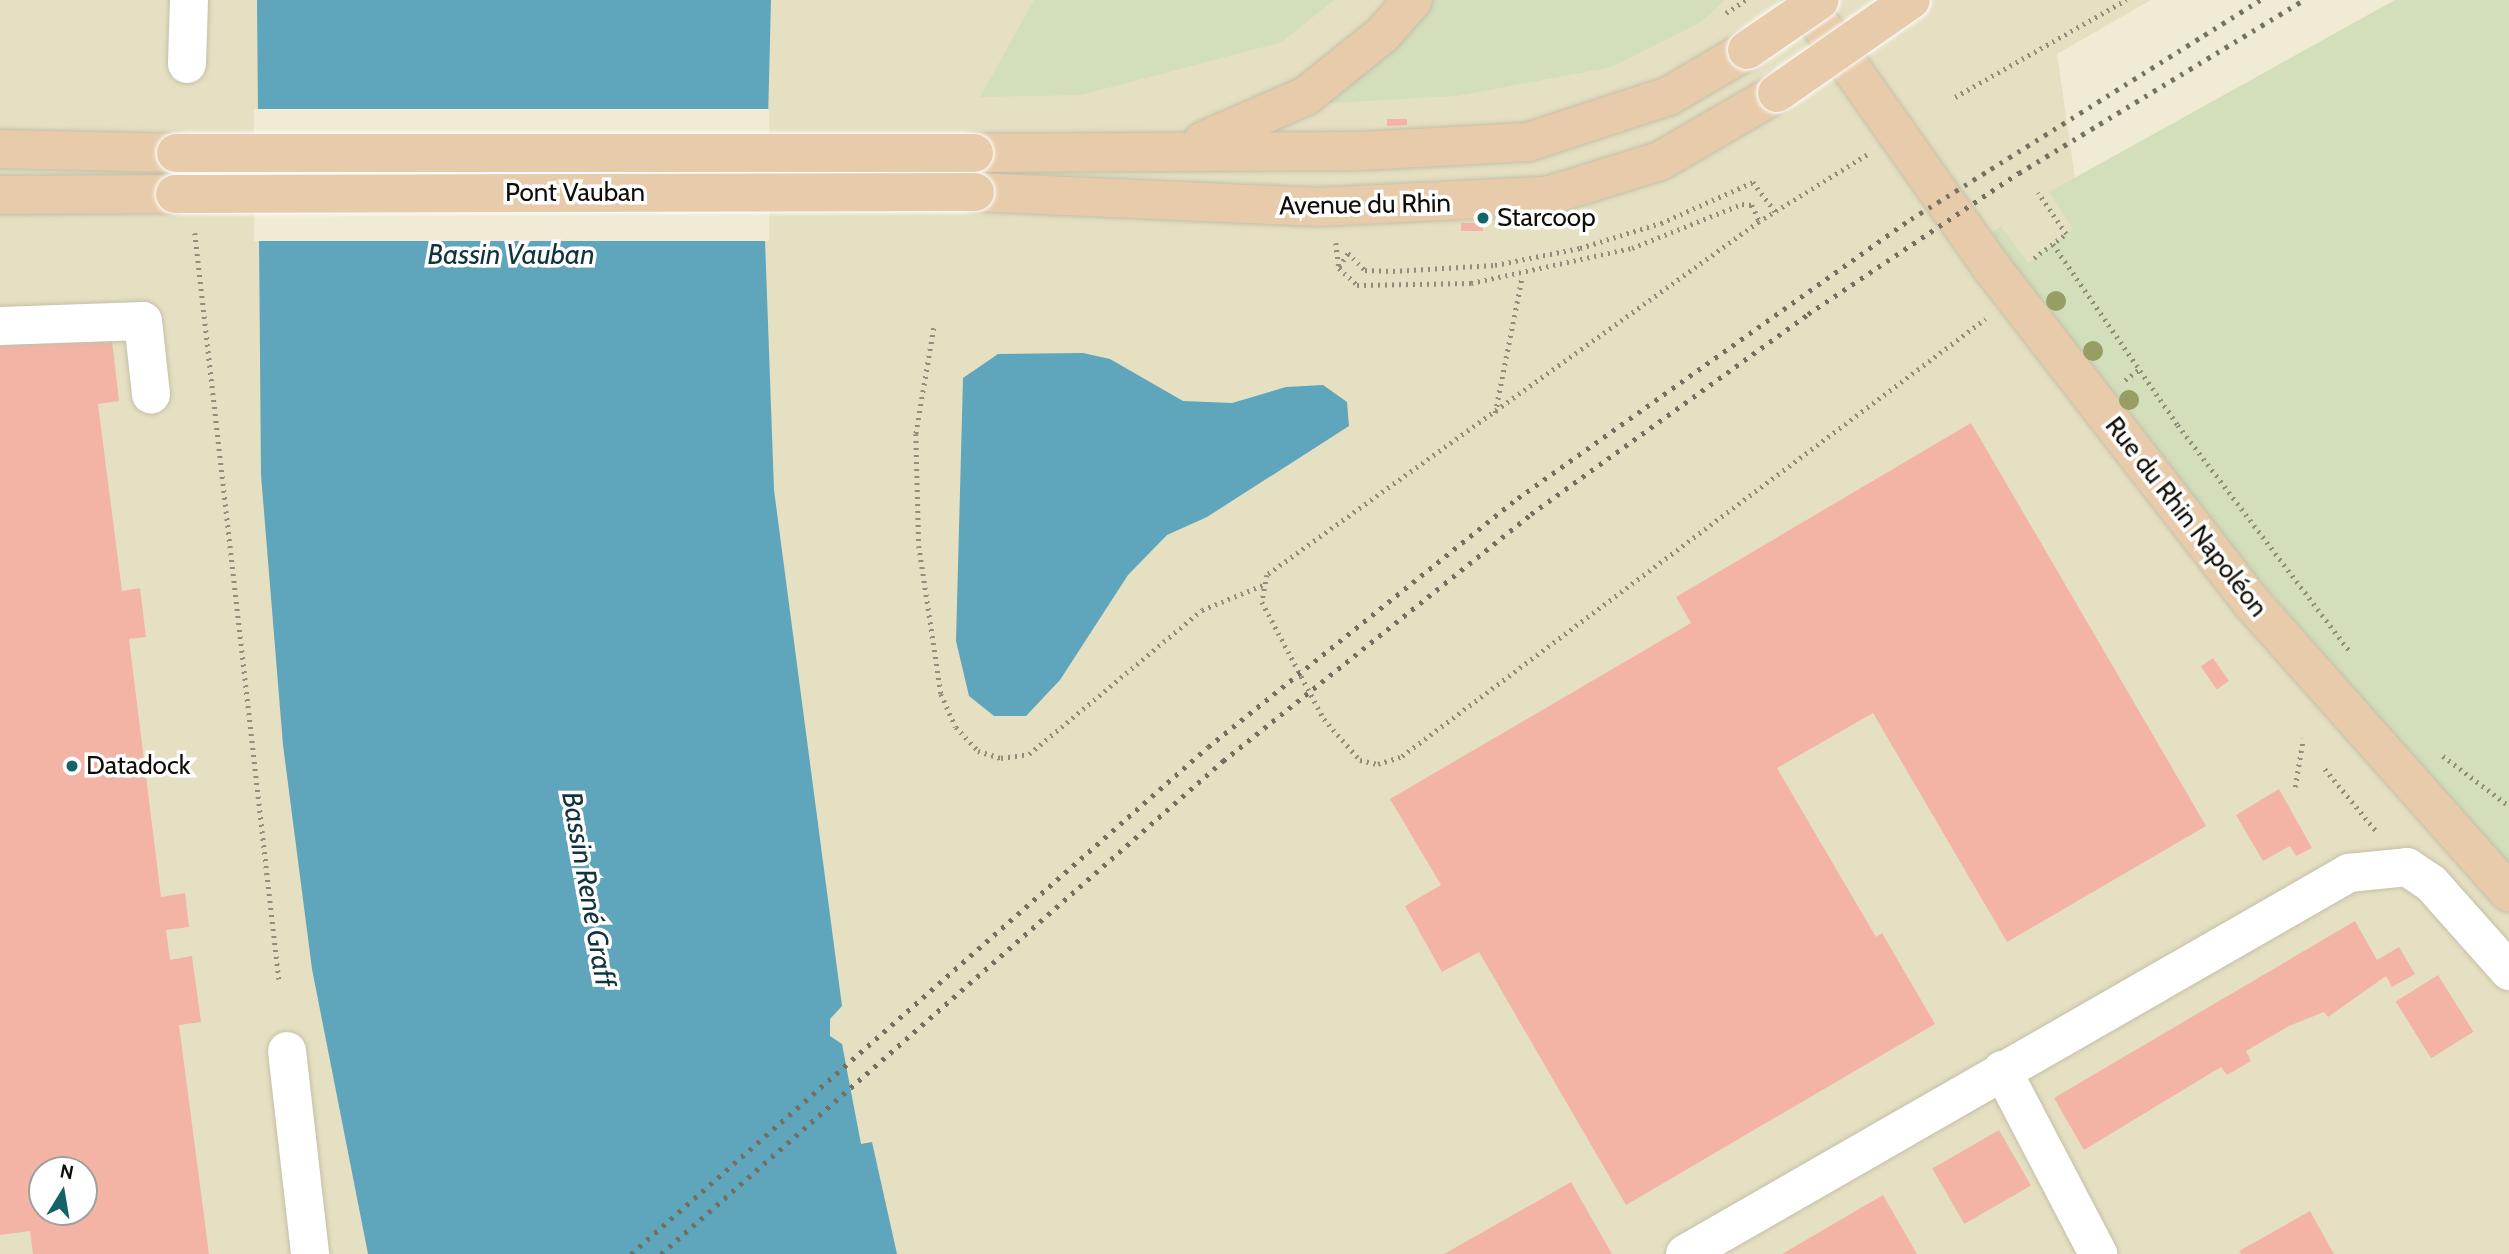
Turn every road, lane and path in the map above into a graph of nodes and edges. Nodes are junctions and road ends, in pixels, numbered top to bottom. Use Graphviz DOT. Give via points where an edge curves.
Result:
graph roads {
  1 [pos="189,0"];
  2 [pos="1413,0"];
  3 [pos="1745,0"];
  4 [pos="1803,0"];
  5 [pos="1820,0"];
  6 [pos="1911,0"];
  7 [pos="2126,0"];
  8 [pos="1726,13"];
  9 [pos="187,64"];
  10 [pos="1955,97"];
  11 [pos="1881,136"];
  12 [pos="0,149"];
  13 [pos="1174,150"];
  14 [pos="974,153"];
  15 [pos="975,192"];
  16 [pos="2038,193"];
  17 [pos="0,195"];
  18 [pos="185,206"];
  19 [pos="1776,212"];
  20 [pos="1759,222"];
  21 [pos="1336,243"];
  22 [pos="2053,244"];
  23 [pos="2028,263"];
  24 [pos="1339,268"];
  25 [pos="1522,277"];
  26 [pos="1989,316"];
  27 [pos="0,326"];
  28 [pos="934,328"];
  29 [pos="151,395"];
  30 [pos="1494,414"];
  31 [pos="1263,586"];
  32 [pos="2360,662"];
  33 [pos="2303,739"];
  34 [pos="2438,751"];
  35 [pos="2325,769"];
  36 [pos="2295,787"];
  37 [pos="2509,806"];
  38 [pos="2407,867"];
  39 [pos="2509,892"];
  40 [pos="2509,971"];
  41 [pos="279,979"];
  42 [pos="288,1051"];
  43 [pos="2002,1070"];
  44 [pos="310,1254"];
  45 [pos="1685,1254"];
  46 [pos="2098,1254"];
  1 -- 9 [label="street"];
  2 -- 13 [label="main road" via="1382,35 1306,96 1240,130"];
  3 -- 8 [label="path"];
  4 -- 11 [label="main road, Rue du Rhin Napoléon"];
  5 -- 13 [label="main road, Avenue du Rhin, bridge" via="1669,96 1528,142 1362,151"];
  6 -- 15 [label="main road, Avenue du Rhin, bridge" via="1777,93 1660,161 1547,196 1318,207"];
  7 -- 10 [label="path"];
  11 -- 19 [label="path"];
  11 -- 39 [label="main road, Rue du Rhin Napoléon" via="1989,264 2252,603"];
  12 -- 14 [label="main road, Pont Vauban, bridge"];
  13 -- 14 [label="main road, Avenue du Rhin"];
  15 -- 18 [label="main road, Pont Vauban, bridge"];
  16 -- 22 [label="path" via="2066,234"];
  17 -- 18 [label="main road"];
  18 -- 41 [label="path"];
  19 -- 20 [label="path"];
  19 -- 24 [label="path" via="1753,182 1661,223 1495,265 1365,270 1348,253"];
  20 -- 25 [label="path" via="1752,205 1742,204 1632,248"];
  20 -- 30 [label="path"];
  21 -- 24 [label="path"];
  22 -- 23 [label="path"];
  22 -- 32 [label="path" via="2178,425"];
  24 -- 25 [label="path" via="1357,285 1368,286"];
  25 -- 30 [label="path"];
  26 -- 31 [label="path" via="1402,756 1378,764 1346,748 1289,655 1262,602"];
  27 -- 29 [label="street" via="143,321"];
  28 -- 31 [label="path" via="916,434 919,546 941,694 956,727 978,751 1001,758 1029,754 1202,610"];
  30 -- 31 [label="path" via="1279,565"];
  33 -- 36 [label="path"];
  34 -- 37 [label="path"];
  35 -- 38 [label="path"];
  38 -- 40 [label="street" via="2431,883"];
  38 -- 43 [label="street" via="2378,866 2326,884"];
  42 -- 44 [label="street"];
  43 -- 45 [label="street"];
  43 -- 46 [label="street"];
}
